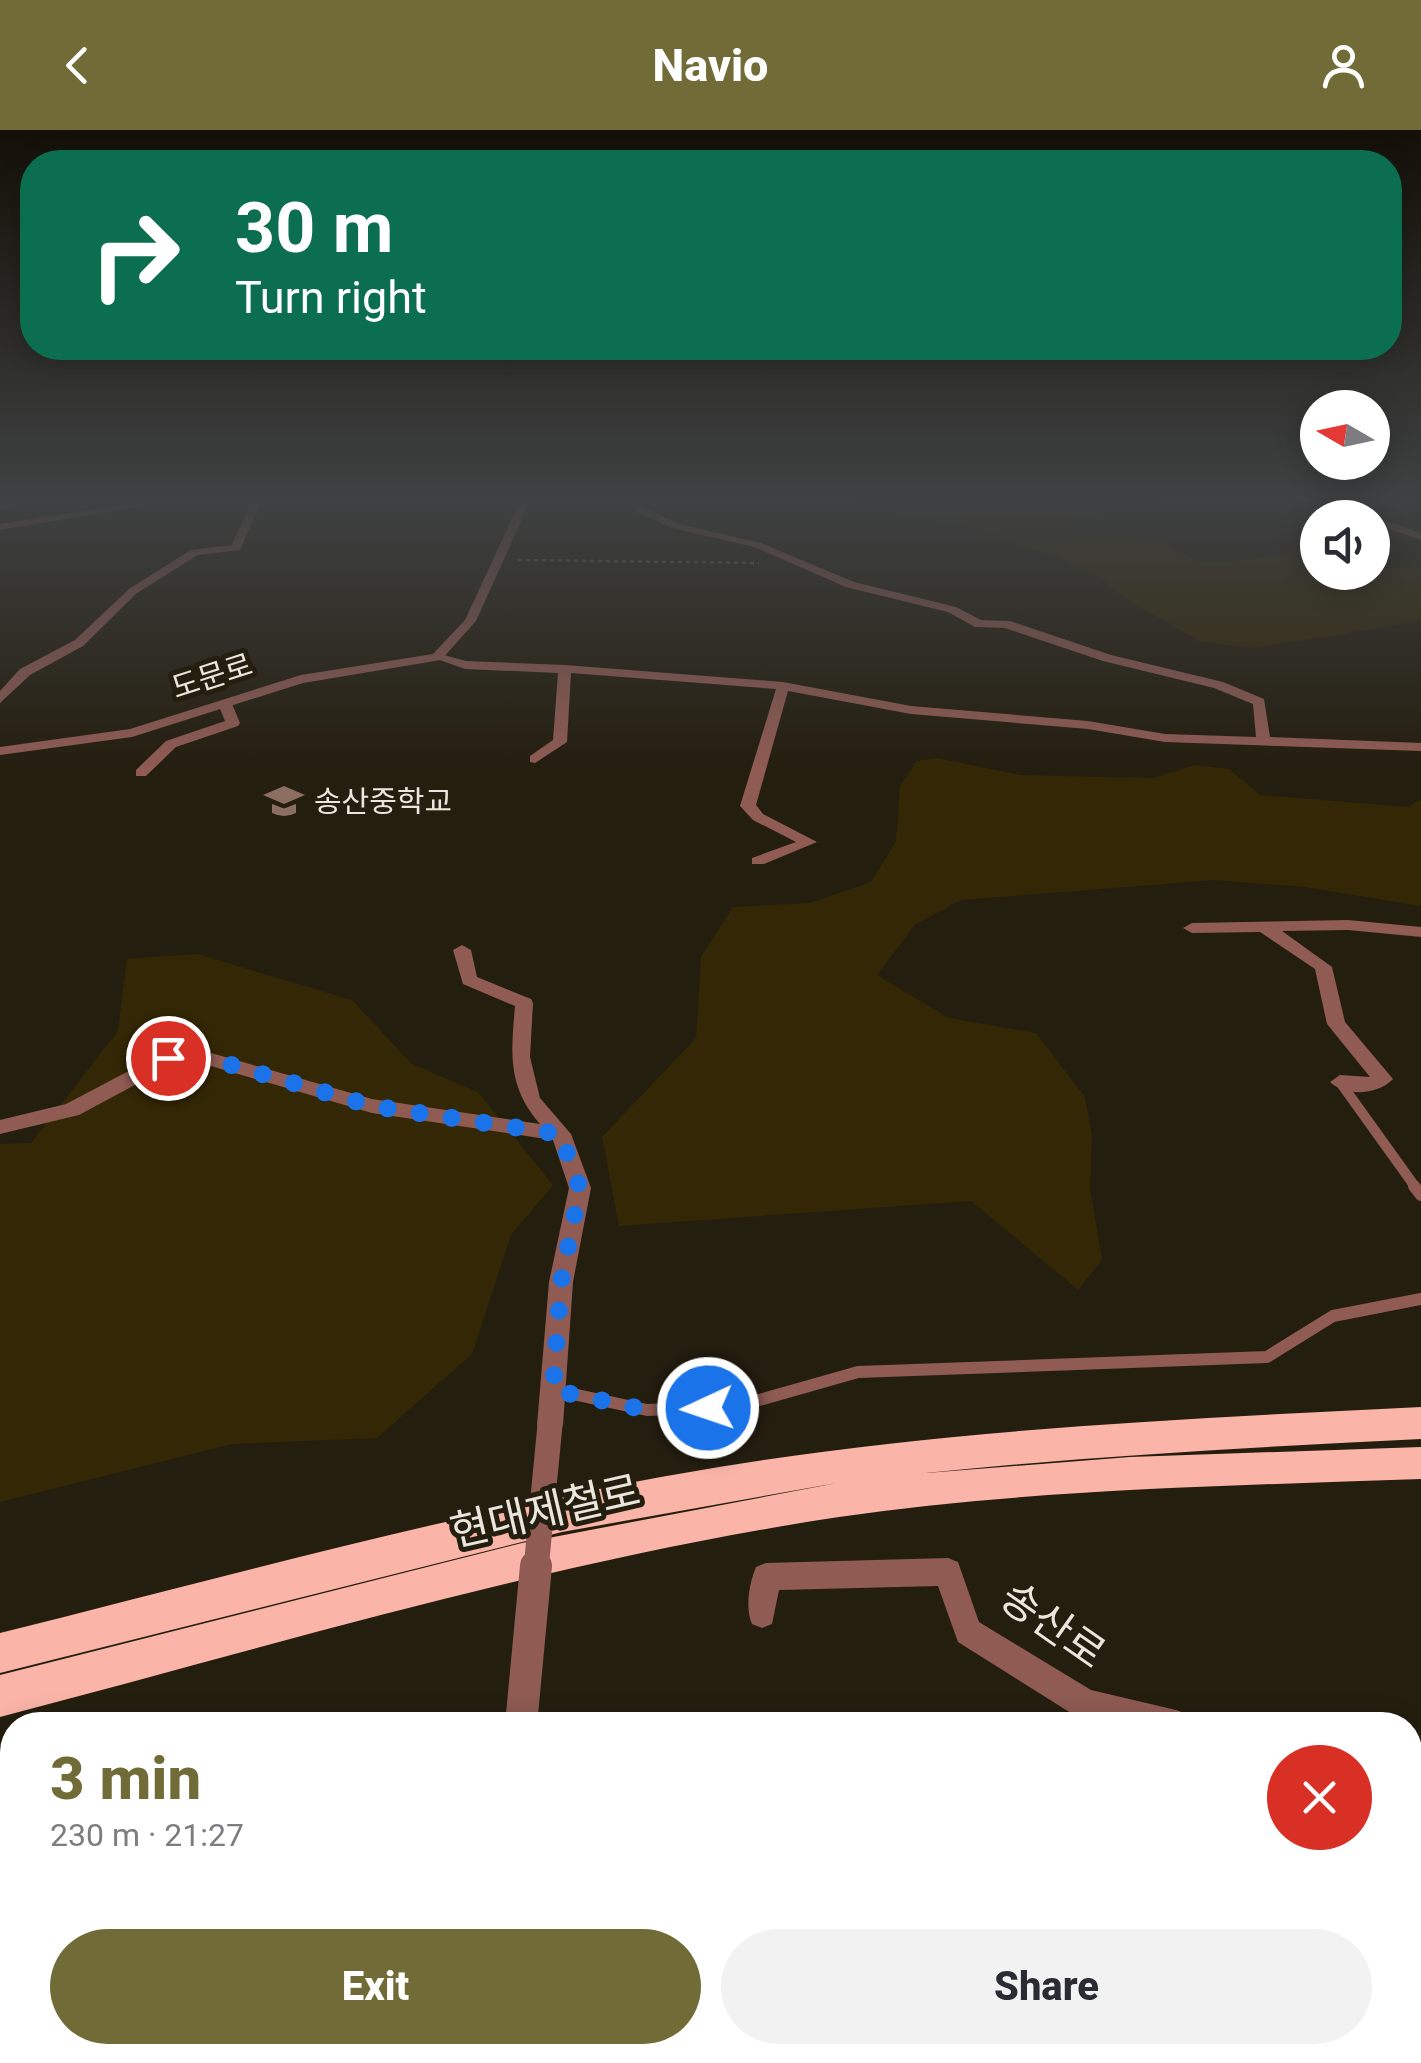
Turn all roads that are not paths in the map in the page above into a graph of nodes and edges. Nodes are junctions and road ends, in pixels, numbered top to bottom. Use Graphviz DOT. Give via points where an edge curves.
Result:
graph roads {
  1 [pos="140,587"];
  2 [pos="486,587"];
  3 [pos="855,587"];
  4 [pos="437,657"];
  5 [pos="565,669"];
  6 [pos="783,686"];
  7 [pos="0,700"];
  8 [pos="225,704"];
  9 [pos="1264,741"];
  10 [pos="1421,747"];
  11 [pos="0,751"];
  12 [pos="535,759"];
  13 [pos="141,773"];
  14 [pos="758,861"];
  15 [pos="1264,926"];
  16 [pos="1192,928"];
  17 [pos="1421,932"];
  18 [pos="462,950"];
  19 [pos="1340,1082"];
  20 [pos="0,1128"];
  21 [pos="560,1134"];
  22 [pos="1421,1195"];
  23 [pos="1421,1299"];
  24 [pos="553,1390"];
  25 [pos="1415,1423"];
  26 [pos="1421,1463"];
  27 [pos="762,1614"];
  28 [pos="0,1653"];
  29 [pos="0,1696"];
  30 [pos="522,1712"];
  31 [pos="1120,1712"];
  1 -- 7 [label="street" via="78,643 25,672"];
  2 -- 4 [label="street" via="470,621"];
  3 -- 9 [label="street" via="1218,685 1259,702"];
  4 -- 5 [label="street, 도문로" via="465,665"];
  4 -- 8 [label="street, 도문로" via="301,679"];
  5 -- 6 [label="street, 도문로"];
  5 -- 12 [label="street" via="560,742"];
  6 -- 9 [label="street, 도문로" via="911,710 1165,738"];
  6 -- 14 [label="street" via="748,806 808,842"];
  8 -- 11 [label="street, 도문로" via="132,733"];
  8 -- 13 [label="street" via="233,724 171,744"];
  9 -- 10 [label="street, 도문로"];
  15 -- 16 [label="street"];
  15 -- 17 [label="street"];
  15 -- 19 [label="street" via="1323,967 1336,1024 1382,1080 1370,1086"];
  18 -- 21 [label="street" via="469,980 524,1003 520,1057 530,1100"];
  19 -- 22 [label="lane"];
  20 -- 21 [label="street" via="72,1110 168,1058 204,1057 372,1106"];
  21 -- 24 [label="street" via="580,1188 561,1282"];
  23 -- 24 [label="lane" via="1334,1316 1267,1357 858,1372 738,1406 647,1410"];
  24 -- 30 [label="street, bridge"];
  25 -- 28 [label="highway, 현대제철로" via="1039,1445 748,1479 584,1511"];
  26 -- 29 [label="highway, 현대제철로" via="989,1484 841,1500 591,1546"];
  27 -- 31 [label="street, 송산로" via="766,1577 948,1572 968,1632 1085,1704"];
}
